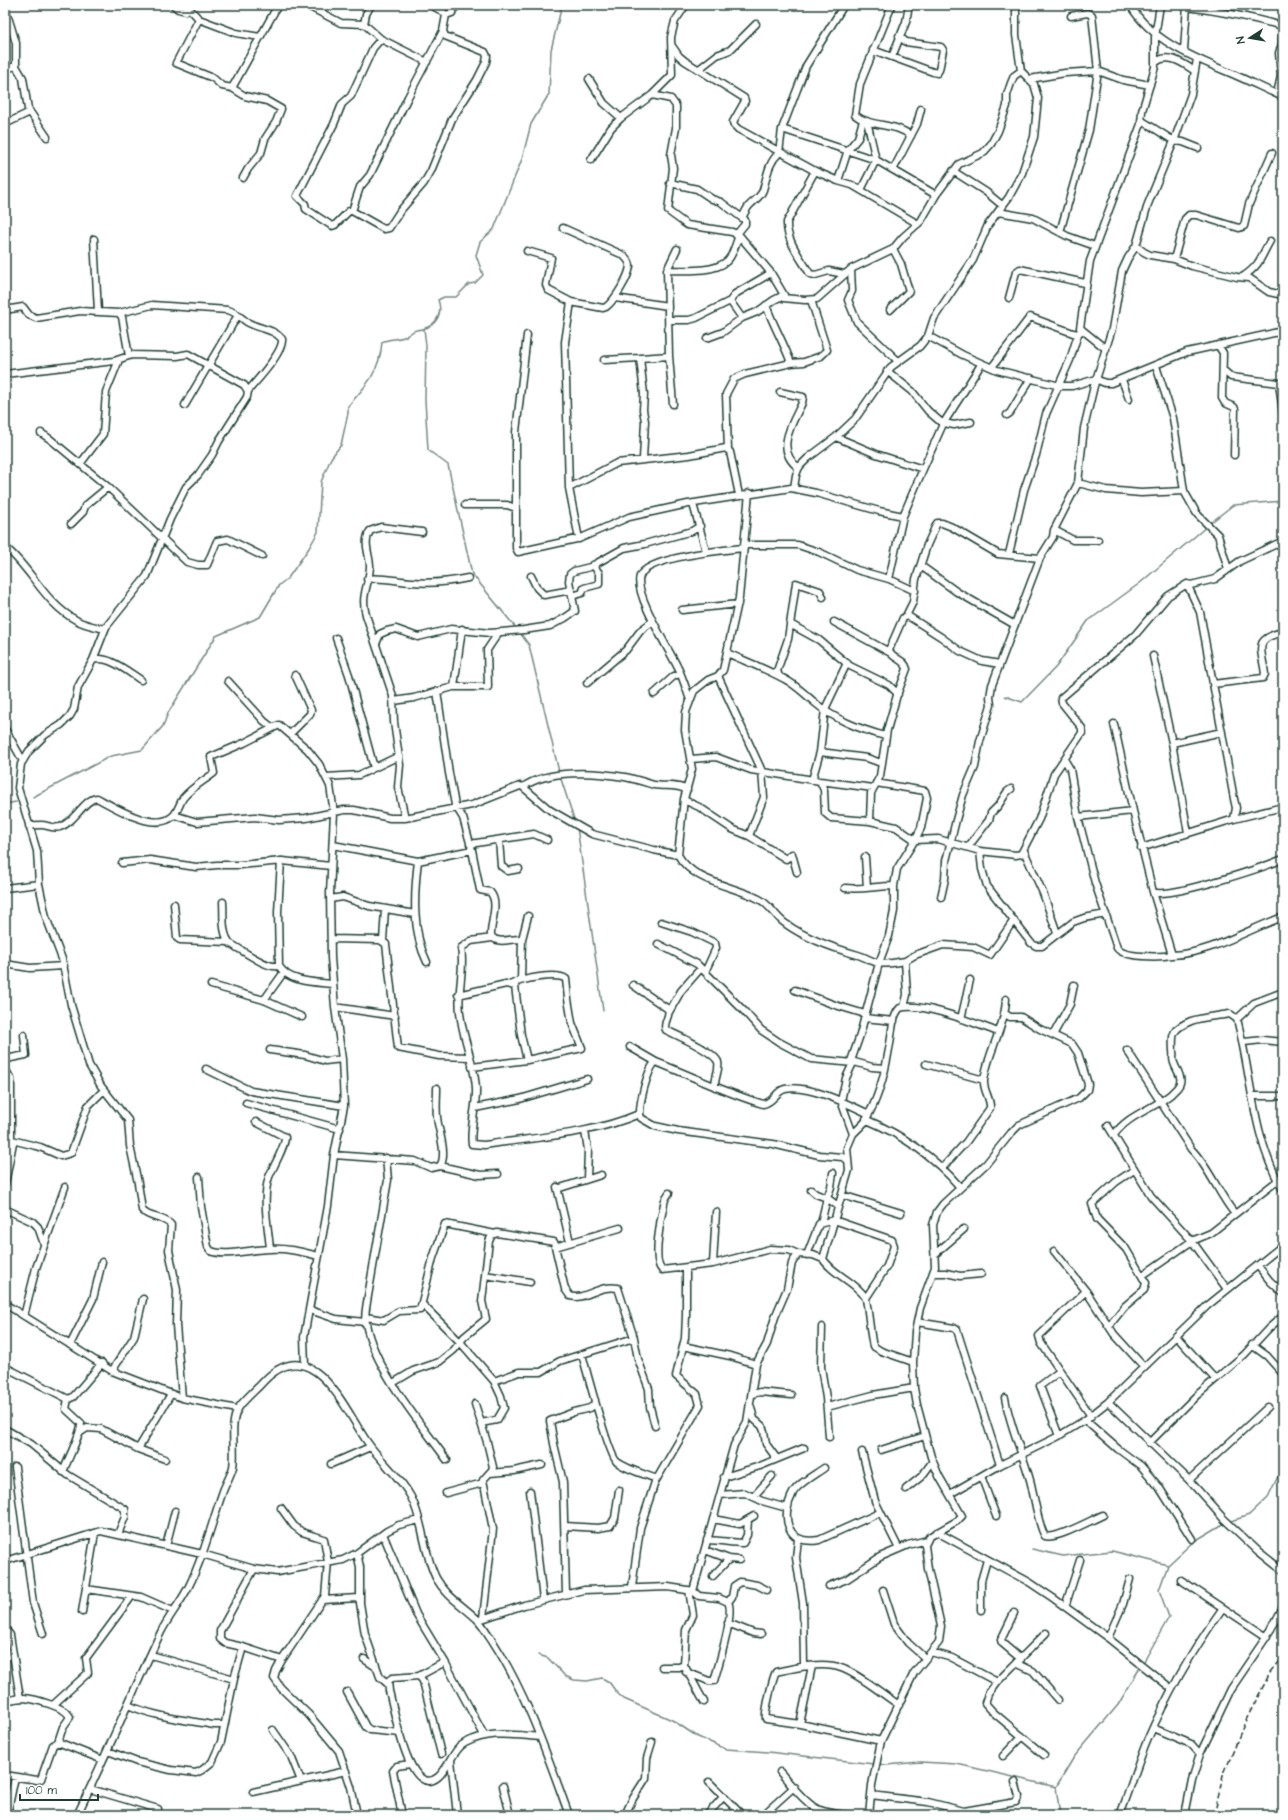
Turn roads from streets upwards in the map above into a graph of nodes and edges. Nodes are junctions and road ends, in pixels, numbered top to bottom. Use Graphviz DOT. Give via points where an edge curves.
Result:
graph roads {
  1 [pos="173,5"];
  2 [pos="278,5"];
  3 [pos="306,5"];
  4 [pos="371,5"];
  5 [pos="431,5"];
  6 [pos="456,5"];
  7 [pos="686,5"];
  8 [pos="844,5"];
  9 [pos="892,5"];
  10 [pos="909,5"];
  11 [pos="1016,5"];
  12 [pos="1130,5"];
  13 [pos="1160,5"];
  14 [pos="1227,5"];
  15 [pos="188,6"];
  16 [pos="1187,6"];
  17 [pos="5,7"];
  18 [pos="1226,12"];
  19 [pos="446,16"];
  20 [pos="1071,16"];
  21 [pos="199,19"];
  22 [pos="1282,23"];
  23 [pos="364,24"];
  24 [pos="756,24"];
  25 [pos="443,32"];
  26 [pos="1155,34"];
  27 [pos="899,36"];
  28 [pos="260,37"];
  29 [pos="381,39"];
  30 [pos="672,46"];
  31 [pos="873,50"];
  32 [pos="1184,50"];
  33 [pos="892,57"];
  34 [pos="1197,59"];
  35 [pos="427,62"];
  36 [pos="1156,62"];
  37 [pos="16,66"];
  38 [pos="699,69"];
  39 [pos="5,70"];
  40 [pos="1021,71"];
  41 [pos="1098,71"];
  42 [pos="1195,71"];
  43 [pos="589,79"];
  44 [pos="1030,79"];
  45 [pos="1150,85"];
  46 [pos="232,88"];
  47 [pos="652,95"];
  48 [pos="1280,96"];
  49 [pos="921,109"];
  50 [pos="30,112"];
  51 [pos="621,118"];
  52 [pos="865,120"];
  53 [pos="1141,120"];
  54 [pos="5,124"];
  55 [pos="782,129"];
  56 [pos="911,136"];
  57 [pos="47,137"];
  58 [pos="1174,141"];
  59 [pos="1198,148"];
  60 [pos="848,150"];
  61 [pos="779,153"];
  62 [pos="1272,153"];
  63 [pos="591,160"];
  64 [pos="876,160"];
  65 [pos="893,170"];
  66 [pos="815,171"];
  67 [pos="953,171"];
  68 [pos="244,178"];
  69 [pos="838,181"];
  70 [pos="670,183"];
  71 [pos="861,190"];
  72 [pos="936,196"];
  73 [pos="1003,206"];
  74 [pos="352,210"];
  75 [pos="998,212"];
  76 [pos="742,218"];
  77 [pos="918,224"];
  78 [pos="563,228"];
  79 [pos="1060,232"];
  80 [pos="737,235"];
  81 [pos="94,239"];
  82 [pos="1270,241"];
  83 [pos="1095,246"];
  84 [pos="1136,246"];
  85 [pos="677,249"];
  86 [pos="893,249"];
  87 [pos="527,251"];
  88 [pos="1174,259"];
  89 [pos="851,269"];
  90 [pos="667,270"];
  91 [pos="772,273"];
  92 [pos="844,274"];
  93 [pos="1244,276"];
  94 [pos="1086,283"];
  95 [pos="784,295"];
  96 [pos="1283,295"];
  97 [pos="615,298"];
  98 [pos="1009,298"];
  99 [pos="730,300"];
  100 [pos="811,300"];
  101 [pos="571,302"];
  102 [pos="766,305"];
  103 [pos="668,306"];
  104 [pos="5,310"];
  105 [pos="890,310"];
  106 [pos="98,311"];
  107 [pos="119,313"];
  108 [pos="238,315"];
  109 [pos="742,318"];
  110 [pos="669,320"];
  111 [pos="1079,331"];
  112 [pos="1283,331"];
  113 [pos="527,335"];
  114 [pos="928,336"];
  115 [pos="707,338"];
  116 [pos="1218,345"];
  117 [pos="1106,349"];
  118 [pos="129,356"];
  119 [pos="670,356"];
  120 [pos="640,358"];
  121 [pos="119,360"];
  122 [pos="604,360"];
  123 [pos="898,361"];
  124 [pos="792,363"];
  125 [pos="208,364"];
  126 [pos="982,364"];
  127 [pos="1156,366"];
  128 [pos="992,367"];
  129 [pos="1223,370"];
  130 [pos="887,372"];
  131 [pos="5,374"];
  132 [pos="1031,378"];
  133 [pos="1096,380"];
  134 [pos="1122,380"];
  135 [pos="1058,385"];
  136 [pos="248,391"];
  137 [pos="780,392"];
  138 [pos="1129,398"];
  139 [pos="673,404"];
  140 [pos="185,405"];
  141 [pos="1283,413"];
  142 [pos="1007,415"];
  143 [pos="971,422"];
  144 [pos="944,424"];
  145 [pos="41,433"];
  146 [pos="836,437"];
  147 [pos="728,450"];
  148 [pos="1234,455"];
  149 [pos="642,459"];
  150 [pos="80,464"];
  151 [pos="799,468"];
  152 [pos="923,469"];
  153 [pos="1078,483"];
  154 [pos="108,487"];
  155 [pos="569,488"];
  156 [pos="794,488"];
  157 [pos="1184,490"];
  158 [pos="749,493"];
  159 [pos="739,495"];
  160 [pos="693,504"];
  161 [pos="465,505"];
  162 [pos="516,508"];
  163 [pos="903,516"];
  164 [pos="71,524"];
  165 [pos="700,526"];
  166 [pos="1054,530"];
  167 [pos="422,532"];
  168 [pos="579,539"];
  169 [pos="162,540"];
  170 [pos="1098,540"];
  171 [pos="1283,541"];
  172 [pos="745,546"];
  173 [pos="5,547"];
  174 [pos="706,552"];
  175 [pos="1009,554"];
  176 [pos="262,556"];
  177 [pos="1040,558"];
  178 [pos="593,565"];
  179 [pos="921,566"];
  180 [pos="1228,569"];
  181 [pos="531,576"];
  182 [pos="468,578"];
  183 [pos="368,579"];
  184 [pos="889,579"];
  185 [pos="1187,584"];
  186 [pos="914,591"];
  187 [pos="571,593"];
  188 [pos="823,597"];
  189 [pos="738,604"];
  190 [pos="682,610"];
  191 [pos="906,616"];
  192 [pos="653,621"];
  193 [pos="834,622"];
  194 [pos="790,624"];
  195 [pos="1015,625"];
  196 [pos="105,629"];
  197 [pos="462,629"];
  198 [pos="499,632"];
  199 [pos="1283,632"];
  200 [pos="336,638"];
  201 [pos="376,644"];
  202 [pos="889,652"];
  203 [pos="727,653"];
  204 [pos="1153,656"];
  205 [pos="93,660"];
  206 [pos="847,663"];
  207 [pos="1000,664"];
  208 [pos="680,674"];
  209 [pos="295,675"];
  210 [pos="718,676"];
  211 [pos="778,676"];
  212 [pos="140,680"];
  213 [pos="228,681"];
  214 [pos="587,683"];
  215 [pos="1213,684"];
  216 [pos="454,686"];
  217 [pos="437,691"];
  218 [pos="654,694"];
  219 [pos="898,694"];
  220 [pos="690,700"];
  221 [pos="394,701"];
  222 [pos="825,709"];
  223 [pos="1114,724"];
  224 [pos="273,728"];
  225 [pos="5,729"];
  226 [pos="1222,732"];
  227 [pos="290,734"];
  228 [pos="885,736"];
  229 [pos="1172,742"];
  230 [pos="820,752"];
  231 [pos="399,756"];
  232 [pos="691,759"];
  233 [pos="1064,759"];
  234 [pos="23,761"];
  235 [pos="882,763"];
  236 [pos="374,768"];
  237 [pos="762,771"];
  238 [pos="326,777"];
  239 [pos="812,780"];
  240 [pos="820,781"];
  241 [pos="875,785"];
  242 [pos="523,787"];
  243 [pos="1012,789"];
  244 [pos="687,790"];
  245 [pos="684,800"];
  246 [pos="1283,807"];
  247 [pos="459,809"];
  248 [pos="1133,811"];
  249 [pos="334,813"];
  250 [pos="174,815"];
  251 [pos="1078,817"];
  252 [pos="405,818"];
  253 [pos="1234,819"];
  254 [pos="870,821"];
  255 [pos="29,826"];
  256 [pos="1188,833"];
  257 [pos="749,836"];
  258 [pos="499,840"];
  259 [pos="547,840"];
  260 [pos="916,840"];
  261 [pos="951,842"];
  262 [pos="333,845"];
  263 [pos="471,847"];
  264 [pos="968,847"];
  265 [pos="1141,848"];
  266 [pos="980,851"];
  267 [pos="1024,851"];
  268 [pos="678,855"];
  269 [pos="865,857"];
  270 [pos="1283,859"];
  271 [pos="281,861"];
  272 [pos="418,861"];
  273 [pos="122,862"];
  274 [pos="331,866"];
  275 [pos="519,869"];
  276 [pos="797,872"];
  277 [pos="39,884"];
  278 [pos="894,886"];
  279 [pos="5,888"];
  280 [pos="845,888"];
  281 [pos="867,888"];
  282 [pos="1153,892"];
  283 [pos="941,898"];
  284 [pos="330,899"];
  285 [pos="223,902"];
  286 [pos="174,904"];
  287 [pos="385,909"];
  288 [pos="415,914"];
  289 [pos="1106,914"];
  290 [pos="528,916"];
  291 [pos="1283,917"];
  292 [pos="1014,920"];
  293 [pos="661,922"];
  294 [pos="1057,933"];
  295 [pos="492,938"];
  296 [pos="331,939"];
  297 [pos="522,939"];
  298 [pos="383,941"];
  299 [pos="228,942"];
  300 [pos="658,944"];
  301 [pos="1172,955"];
  302 [pos="905,961"];
  303 [pos="427,962"];
  304 [pos="879,963"];
  305 [pos="5,964"];
  306 [pos="64,966"];
  307 [pos="279,966"];
  308 [pos="703,970"];
  309 [pos="284,972"];
  310 [pos="521,980"];
  311 [pos="970,980"];
  312 [pos="333,984"];
  313 [pos="512,984"];
  314 [pos="211,985"];
  315 [pos="633,985"];
  316 [pos="1074,986"];
  317 [pos="795,990"];
  318 [pos="1283,992"];
  319 [pos="458,995"];
  320 [pos="1006,999"];
  321 [pos="264,1000"];
  322 [pos="335,1006"];
  323 [pos="904,1007"];
  324 [pos="669,1012"];
  325 [pos="1004,1013"];
  326 [pos="395,1016"];
  327 [pos="865,1016"];
  328 [pos="302,1017"];
  329 [pos="961,1019"];
  330 [pos="1238,1019"];
  331 [pos="894,1021"];
  332 [pos="998,1032"];
  333 [pos="24,1035"];
  334 [pos="1053,1036"];
  335 [pos="1244,1042"];
  336 [pos="1283,1042"];
  337 [pos="630,1047"];
  338 [pos="270,1050"];
  339 [pos="1127,1050"];
  340 [pos="469,1057"];
  341 [pos="342,1059"];
  342 [pos="527,1060"];
  343 [pos="5,1061"];
  344 [pos="656,1062"];
  345 [pos="852,1062"];
  346 [pos="926,1064"];
  347 [pos="472,1068"];
  348 [pos="885,1068"];
  349 [pos="5,1069"];
  350 [pos="206,1069"];
  351 [pos="587,1079"];
  352 [pos="984,1080"];
  353 [pos="716,1087"];
  354 [pos="437,1088"];
  355 [pos="104,1090"];
  356 [pos="1252,1096"];
  357 [pos="1283,1096"];
  358 [pos="841,1101"];
  359 [pos="246,1103"];
  360 [pos="1159,1103"];
  361 [pos="344,1106"];
  362 [pos="475,1108"];
  363 [pos="639,1114"];
  364 [pos="868,1117"];
  365 [pos="256,1122"];
  366 [pos="1108,1126"];
  367 [pos="340,1129"];
  368 [pos="585,1130"];
  369 [pos="5,1134"];
  370 [pos="853,1134"];
  371 [pos="1114,1135"];
  372 [pos="11,1139"];
  373 [pos="334,1155"];
  374 [pos="386,1158"];
  375 [pos="848,1160"];
  376 [pos="440,1166"];
  377 [pos="943,1167"];
  378 [pos="1134,1170"];
  379 [pos="498,1174"];
  380 [pos="833,1174"];
  381 [pos="601,1175"];
  382 [pos="199,1177"];
  383 [pos="587,1179"];
  384 [pos="1278,1181"];
  385 [pos="5,1184"];
  386 [pos="65,1187"];
  387 [pos="831,1187"];
  388 [pos="845,1187"];
  389 [pos="960,1187"];
  390 [pos="811,1190"];
  391 [pos="1283,1190"];
  392 [pos="669,1193"];
  393 [pos="842,1195"];
  394 [pos="827,1198"];
  395 [pos="838,1206"];
  396 [pos="5,1209"];
  397 [pos="716,1212"];
  398 [pos="901,1213"];
  399 [pos="1235,1214"];
  400 [pos="834,1220"];
  401 [pos="821,1223"];
  402 [pos="620,1228"];
  403 [pos="964,1229"];
  404 [pos="495,1234"];
  405 [pos="1192,1241"];
  406 [pos="570,1242"];
  407 [pos="44,1244"];
  408 [pos="1283,1245"];
  409 [pos="555,1247"];
  410 [pos="270,1248"];
  411 [pos="1054,1251"];
  412 [pos="798,1254"];
  413 [pos="935,1254"];
  414 [pos="808,1255"];
  415 [pos="319,1256"];
  416 [pos="823,1259"];
  417 [pos="102,1262"];
  418 [pos="713,1264"];
  419 [pos="1258,1266"];
  420 [pos="686,1268"];
  421 [pos="933,1273"];
  422 [pos="981,1274"];
  423 [pos="485,1275"];
  424 [pos="1143,1275"];
  425 [pos="530,1282"];
  426 [pos="1227,1289"];
  427 [pos="1086,1291"];
  428 [pos="1283,1293"];
  429 [pos="866,1298"];
  430 [pos="144,1299"];
  431 [pos="5,1304"];
  432 [pos="423,1305"];
  433 [pos="310,1310"];
  434 [pos="24,1316"];
  435 [pos="1283,1316"];
  436 [pos="365,1320"];
  437 [pos="917,1322"];
  438 [pos="822,1326"];
  439 [pos="1109,1326"];
  440 [pos="1176,1336"];
  441 [pos="634,1338"];
  442 [pos="461,1343"];
  443 [pos="70,1345"];
  444 [pos="1252,1345"];
  445 [pos="683,1346"];
  446 [pos="582,1354"];
  447 [pos="913,1362"];
  448 [pos="102,1363"];
  449 [pos="756,1364"];
  450 [pos="305,1365"];
  451 [pos="5,1367"];
  452 [pos="1144,1367"];
  453 [pos="112,1371"];
  454 [pos="1060,1371"];
  455 [pos="1283,1374"];
  456 [pos="1215,1379"];
  457 [pos="494,1381"];
  458 [pos="393,1383"];
  459 [pos="914,1388"];
  460 [pos="171,1394"];
  461 [pos="752,1394"];
  462 [pos="791,1395"];
  463 [pos="182,1398"];
  464 [pos="1005,1398"];
  465 [pos="68,1399"];
  466 [pos="595,1400"];
  467 [pos="1108,1402"];
  468 [pos="475,1404"];
  469 [pos="750,1405"];
  470 [pos="827,1407"];
  471 [pos="1268,1407"];
  472 [pos="237,1409"];
  473 [pos="1088,1418"];
  474 [pos="81,1422"];
  475 [pos="480,1423"];
  476 [pos="655,1426"];
  477 [pos="87,1428"];
  478 [pos="5,1429"];
  479 [pos="81,1432"];
  480 [pos="925,1436"];
  481 [pos="1059,1436"];
  482 [pos="829,1437"];
  483 [pos="1149,1443"];
  484 [pos="370,1447"];
  485 [pos="804,1448"];
  486 [pos="138,1449"];
  487 [pos="881,1450"];
  488 [pos="862,1452"];
  489 [pos="1022,1454"];
  490 [pos="165,1459"];
  491 [pos="777,1459"];
  492 [pos="448,1460"];
  493 [pos="933,1461"];
  494 [pos="331,1464"];
  495 [pos="542,1465"];
  496 [pos="1000,1465"];
  497 [pos="15,1467"];
  498 [pos="824,1468"];
  499 [pos="63,1472"];
  500 [pos="490,1473"];
  501 [pos="938,1474"];
  502 [pos="772,1476"];
  503 [pos="922,1476"];
  504 [pos="981,1476"];
  505 [pos="724,1477"];
  506 [pos="657,1479"];
  507 [pos="1189,1480"];
  508 [pos="483,1483"];
  509 [pos="906,1489"];
  510 [pos="619,1490"];
  511 [pos="530,1491"];
  512 [pos="446,1493"];
  513 [pos="950,1494"];
  514 [pos="720,1495"];
  515 [pos="753,1497"];
  516 [pos="281,1508"];
  517 [pos="788,1508"];
  518 [pos="176,1511"];
  519 [pos="879,1513"];
  520 [pos="1103,1514"];
  521 [pos="754,1516"];
  522 [pos="996,1516"];
  523 [pos="713,1519"];
  524 [pos="419,1520"];
  525 [pos="748,1520"];
  526 [pos="565,1526"];
  527 [pos="937,1532"];
  528 [pos="95,1533"];
  529 [pos="118,1534"];
  530 [pos="383,1534"];
  531 [pos="798,1539"];
  532 [pos="1192,1539"];
  533 [pos="707,1540"];
  534 [pos="927,1540"];
  535 [pos="166,1546"];
  536 [pos="899,1548"];
  537 [pos="705,1550"];
  538 [pos="357,1553"];
  539 [pos="26,1554"];
  540 [pos="202,1554"];
  541 [pos="729,1559"];
  542 [pos="739,1560"];
  543 [pos="987,1560"];
  544 [pos="1080,1560"];
  545 [pos="5,1561"];
  546 [pos="328,1562"];
  547 [pos="254,1569"];
  548 [pos="1283,1570"];
  549 [pos="713,1576"];
  550 [pos="1130,1579"];
  551 [pos="1181,1580"];
  552 [pos="829,1586"];
  553 [pos="632,1587"];
  554 [pos="86,1589"];
  555 [pos="767,1590"];
  556 [pos="883,1590"];
  557 [pos="691,1591"];
  558 [pos="566,1593"];
  559 [pos="132,1596"];
  560 [pos="360,1598"];
  561 [pos="322,1600"];
  562 [pos="543,1600"];
  563 [pos="728,1602"];
  564 [pos="1065,1606"];
  565 [pos="1283,1607"];
  566 [pos="1222,1609"];
  567 [pos="981,1610"];
  568 [pos="173,1611"];
  569 [pos="82,1612"];
  570 [pos="1014,1614"];
  571 [pos="481,1619"];
  572 [pos="728,1623"];
  573 [pos="5,1629"];
  574 [pos="1046,1633"];
  575 [pos="43,1634"];
  576 [pos="761,1634"];
  577 [pos="1267,1637"];
  578 [pos="1108,1638"];
  579 [pos="243,1647"];
  580 [pos="931,1652"];
  581 [pos="151,1655"];
  582 [pos="925,1658"];
  583 [pos="364,1659"];
  584 [pos="282,1660"];
  585 [pos="1019,1661"];
  586 [pos="445,1662"];
  587 [pos="684,1665"];
  588 [pos="804,1665"];
  589 [pos="812,1666"];
  590 [pos="376,1667"];
  591 [pos="662,1668"];
  592 [pos="686,1672"];
  593 [pos="419,1676"];
  594 [pos="234,1679"];
  595 [pos="997,1682"];
  596 [pos="388,1684"];
  597 [pos="1172,1689"];
  598 [pos="347,1692"];
  599 [pos="20,1698"];
  600 [pos="1058,1700"];
  601 [pos="5,1701"];
  602 [pos="704,1702"];
  603 [pos="53,1705"];
  604 [pos="128,1705"];
  605 [pos="899,1705"];
  606 [pos="800,1724"];
  607 [pos="223,1725"];
  608 [pos="1153,1728"];
  609 [pos="273,1730"];
  610 [pos="400,1733"];
  611 [pos="484,1735"];
  612 [pos="1022,1736"];
  613 [pos="540,1737"];
  614 [pos="59,1741"];
  615 [pos="880,1741"];
  616 [pos="652,1742"];
  617 [pos="108,1751"];
  618 [pos="441,1754"];
  619 [pos="1044,1754"];
  620 [pos="1200,1754"];
  621 [pos="1003,1756"];
  622 [pos="103,1760"];
  623 [pos="410,1764"];
  624 [pos="450,1767"];
  625 [pos="346,1771"];
  626 [pos="780,1772"];
  627 [pos="5,1776"];
  628 [pos="15,1777"];
  629 [pos="301,1781"];
  630 [pos="709,1782"];
  631 [pos="1015,1782"];
  632 [pos="503,1786"];
  633 [pos="794,1787"];
  634 [pos="90,1789"];
  635 [pos="253,1792"];
  636 [pos="871,1795"];
  637 [pos="724,1796"];
  638 [pos="158,1809"];
  639 [pos="1283,1810"];
  640 [pos="7,1815"];
  641 [pos="77,1815"];
  642 [pos="357,1815"];
  643 [pos="402,1815"];
  644 [pos="457,1815"];
  645 [pos="510,1815"];
  646 [pos="569,1815"];
  647 [pos="625,1815"];
  648 [pos="707,1815"];
  649 [pos="742,1815"];
  650 [pos="763,1815"];
  651 [pos="845,1815"];
  652 [pos="869,1815"];
  653 [pos="1120,1815"];
  654 [pos="1185,1815"];
  655 [pos="1281,1815"];
  1 -- 15 [label="street" via="186,11"];
  2 -- 28 [label="street"];
  3 -- 23 [label="street" via="341,22"];
  4 -- 23 [label="street"];
  5 -- 19 [label="street"];
  6 -- 19 [label="street" via="452,13"];
  7 -- 30 [label="street" via="675,22 671,37"];
  8 -- 55 [label="street" via="806,66"];
  9 -- 31 [label="street"];
  10 -- 27 [label="street" via="906,22"];
  11 -- 40 [label="street" via="1016,35"];
  12 -- 26 [label="street"];
  13 -- 26 [label="street"];
  14 -- 18 [label="street"];
  15 -- 21 [label="street"];
  16 -- 18 [label="street"];
  16 -- 32 [label="street"];
  17 -- 37 [label="street" via="16,43"];
  18 -- 22 [label="street"];
  19 -- 25 [label="street"];
  20 -- 41 [label="street" via="1089,13 1092,15"];
  21 -- 28 [label="street" via="236,33"];
  21 -- 46 [label="street" via="176,63 213,78 222,86"];
  22 -- 48 [label="street" via="1282,44 1279,53"];
  23 -- 29 [label="street"];
  24 -- 38 [label="street" via="730,50 717,55"];
  25 -- 35 [label="street"];
  25 -- 74 [label="street" via="448,38 487,54 477,80 452,119 427,177 389,228 384,229"];
  26 -- 32 [label="street"];
  26 -- 36 [label="street"];
  27 -- 33 [label="street"];
  27 -- 33 [label="street" via="906,42 941,47 943,50 939,70 933,72"];
  28 -- 46 [label="street"];
  29 -- 35 [label="street"];
  29 -- 74 [label="street" via="373,48 351,96 342,104 297,196 305,204 306,209 332,226"];
  30 -- 38 [label="street" via="679,56"];
  30 -- 47 [label="street" via="672,75"];
  31 -- 33 [label="street"];
  31 -- 52 [label="street" via="860,84 855,110 855,115"];
  32 -- 34 [label="street"];
  34 -- 42 [label="street"];
  34 -- 48 [label="street"];
  35 -- 74 [label="street" via="370,175 360,187"];
  36 -- 42 [label="street" via="1160,58 1168,58"];
  36 -- 45 [label="street"];
  37 -- 39 [label="street"];
  37 -- 50 [label="street" via="23,78"];
  38 -- 61 [label="street" via="744,98 734,125"];
  40 -- 44 [label="street"];
  40 -- 67 [label="street" via="1014,76 1011,83 1007,106 991,144 983,153 964,162"];
  41 -- 44 [label="street"];
  41 -- 45 [label="street" via="1123,80"];
  41 -- 79 [label="street" via="1090,130"];
  42 -- 58 [label="street" via="1191,94"];
  43 -- 51 [label="street" via="604,103"];
  44 -- 73 [label="street" via="1038,98 1034,137 1022,173"];
  45 -- 53 [label="street"];
  46 -- 68 [label="street" via="245,96 267,101 280,109 261,153"];
  47 -- 51 [label="street"];
  47 -- 70 [label="street" via="671,99 676,106"];
  49 -- 56 [label="street"];
  50 -- 54 [label="street"];
  50 -- 57 [label="street"];
  51 -- 63 [label="street" via="611,128"];
  52 -- 56 [label="street" via="900,128"];
  52 -- 60 [label="street" via="858,138"];
  52 -- 64 [label="street"];
  53 -- 58 [label="street"];
  53 -- 83 [label="street"];
  55 -- 60 [label="street"];
  55 -- 61 [label="street"];
  56 -- 65 [label="street"];
  58 -- 59 [label="street"];
  58 -- 84 [label="street" via="1148,204"];
  60 -- 64 [label="street"];
  60 -- 69 [label="street"];
  61 -- 66 [label="street"];
  61 -- 76 [label="street" via="766,175 762,192"];
  62 -- 88 [label="street" via="1249,204 1244,226 1239,228 1189,215 1185,219"];
  64 -- 65 [label="street"];
  64 -- 71 [label="street"];
  65 -- 72 [label="street"];
  66 -- 69 [label="street"];
  66 -- 92 [label="street" via="787,222 790,240 810,274 815,275 829,270"];
  67 -- 72 [label="street"];
  67 -- 73 [label="street"];
  69 -- 71 [label="street"];
  70 -- 76 [label="street" via="697,189"];
  70 -- 80 [label="street" via="668,211 671,214 687,225"];
  71 -- 77 [label="street"];
  72 -- 77 [label="street"];
  73 -- 75 [label="street"];
  75 -- 79 [label="street" via="1033,218"];
  75 -- 114 [label="street" via="985,230 973,260 934,318"];
  76 -- 80 [label="street" via="745,224"];
  77 -- 86 [label="street"];
  78 -- 97 [label="street" via="623,255 628,260 630,266"];
  79 -- 83 [label="street"];
  80 -- 90 [label="street" via="729,260 724,264 703,270"];
  80 -- 91 [label="street"];
  81 -- 106 [label="street"];
  82 -- 93 [label="street" via="1261,260"];
  83 -- 94 [label="street"];
  84 -- 88 [label="street" via="1150,255"];
  84 -- 117 [label="street" via="1122,272"];
  85 -- 90 [label="street"];
  86 -- 89 [label="street"];
  86 -- 105 [label="street" via="902,264 909,291"];
  87 -- 101 [label="street" via="551,258 547,289"];
  88 -- 93 [label="street" via="1237,277"];
  89 -- 92 [label="street"];
  89 -- 123 [label="street" via="852,291 848,300 857,322"];
  90 -- 103 [label="street"];
  91 -- 95 [label="street"];
  91 -- 99 [label="street" via="735,294"];
  92 -- 100 [label="street" via="822,296"];
  93 -- 96 [label="street" via="1269,292"];
  94 -- 98 [label="street" via="1020,269 1016,272"];
  94 -- 111 [label="street"];
  95 -- 100 [label="street" via="783,298"];
  95 -- 102 [label="street"];
  97 -- 101 [label="street" via="603,308"];
  97 -- 103 [label="street"];
  99 -- 109 [label="street"];
  99 -- 110 [label="street" via="696,318"];
  100 -- 124 [label="street" via="827,350 821,356"];
  101 -- 155 [label="street" via="565,342"];
  102 -- 109 [label="street"];
  102 -- 124 [label="street"];
  103 -- 110 [label="street"];
  104 -- 106 [label="street" via="23,307 29,315 36,318 68,312"];
  106 -- 107 [label="street"];
  107 -- 108 [label="street" via="152,305 228,310"];
  107 -- 118 [label="street" via="122,317"];
  108 -- 125 [label="street"];
  108 -- 136 [label="street" via="277,334 282,342 271,362"];
  109 -- 115 [label="street" via="723,332"];
  110 -- 119 [label="street"];
  111 -- 117 [label="street"];
  111 -- 128 [label="street" via="1030,318"];
  111 -- 135 [label="street" via="1070,360"];
  112 -- 116 [label="street"];
  113 -- 162 [label="street" via="516,432"];
  114 -- 123 [label="street" via="920,346"];
  114 -- 126 [label="street"];
  116 -- 127 [label="street" via="1187,352"];
  116 -- 129 [label="street" via="1223,353"];
  117 -- 133 [label="street"];
  118 -- 121 [label="street"];
  118 -- 125 [label="street" via="188,354"];
  119 -- 120 [label="street"];
  119 -- 139 [label="street"];
  120 -- 122 [label="street"];
  120 -- 149 [label="street" via="645,421"];
  121 -- 131 [label="street"];
  121 -- 150 [label="street" via="106,392 103,434"];
  123 -- 130 [label="street"];
  124 -- 147 [label="street" via="734,379 726,394"];
  125 -- 136 [label="street" via="244,385"];
  125 -- 140 [label="street"];
  126 -- 128 [label="street"];
  126 -- 144 [label="street"];
  127 -- 134 [label="street"];
  127 -- 157 [label="street" via="1173,418"];
  128 -- 132 [label="street"];
  129 -- 141 [label="street" via="1231,376 1279,383"];
  129 -- 148 [label="street" via="1222,398 1235,409"];
  130 -- 144 [label="street" via="912,391 928,411"];
  130 -- 146 [label="street" via="860,413"];
  132 -- 135 [label="street"];
  132 -- 142 [label="street"];
  133 -- 134 [label="street" via="1108,384"];
  133 -- 135 [label="street" via="1072,386"];
  133 -- 153 [label="street" via="1084,428"];
  134 -- 138 [label="street"];
  135 -- 175 [label="street" via="1046,414"];
  136 -- 169 [label="street" via="244,403 212,455 186,487"];
  137 -- 151 [label="street" via="803,397 785,444 789,459"];
  143 -- 144 [label="street"];
  144 -- 152 [label="street"];
  145 -- 150 [label="street"];
  146 -- 151 [label="street"];
  146 -- 152 [label="street" via="876,454"];
  147 -- 149 [label="street" via="724,448 689,455"];
  147 -- 159 [label="street"];
  149 -- 155 [label="street" via="617,463"];
  150 -- 154 [label="street"];
  151 -- 156 [label="street"];
  152 -- 163 [label="street"];
  153 -- 157 [label="street" via="1106,490 1141,493"];
  153 -- 166 [label="street"];
  154 -- 164 [label="street" via="89,503"];
  154 -- 169 [label="street" via="150,525"];
  155 -- 168 [label="street"];
  156 -- 158 [label="street"];
  156 -- 163 [label="street" via="879,512"];
  157 -- 180 [label="street" via="1197,514 1218,535"];
  158 -- 159 [label="street"];
  158 -- 172 [label="street"];
  159 -- 160 [label="street"];
  160 -- 165 [label="street"];
  160 -- 168 [label="street" via="629,518"];
  161 -- 162 [label="street" via="507,505"];
  162 -- 168 [label="street" via="518,552"];
  163 -- 184 [label="street"];
  165 -- 174 [label="street"];
  165 -- 178 [label="street" via="692,531 623,548"];
  166 -- 170 [label="street" via="1073,540"];
  166 -- 177 [label="street" via="1053,537"];
  167 -- 183 [label="street" via="381,527 370,531 367,542 370,566"];
  169 -- 176 [label="street" via="187,562 198,565 207,565 217,541 226,539"];
  169 -- 196 [label="street" via="147,576"];
  171 -- 180 [label="street"];
  172 -- 174 [label="street"];
  172 -- 184 [label="street" via="798,545 857,570"];
  172 -- 189 [label="street"];
  173 -- 196 [label="street" via="51,600 65,612 76,621"];
  174 -- 192 [label="street" via="653,565 641,574 639,582 646,608"];
  175 -- 177 [label="street"];
  175 -- 179 [label="street" via="996,553 952,527 939,523 934,525"];
  177 -- 195 [label="street"];
  178 -- 187 [label="street" via="570,574"];
  178 -- 187 [label="street" via="599,573 599,584 583,588 582,593"];
  179 -- 186 [label="street"];
  179 -- 195 [label="street" via="957,592"];
  180 -- 185 [label="street" via="1221,576 1209,581"];
  181 -- 187 [label="street" via="544,595"];
  182 -- 183 [label="street" via="440,583"];
  183 -- 201 [label="street" via="363,598"];
  184 -- 186 [label="street"];
  185 -- 215 [label="street" via="1200,612"];
  185 -- 233 [label="street" via="1168,596 1135,635 1061,698 1082,731"];
  186 -- 191 [label="street" via="913,602"];
  187 -- 198 [label="street" via="574,611 558,622 550,626"];
  188 -- 194 [label="street" via="820,591 796,584"];
  189 -- 190 [label="street"];
  189 -- 203 [label="street"];
  191 -- 202 [label="street" via="896,631"];
  191 -- 207 [label="street" via="960,651 982,661"];
  192 -- 208 [label="street"];
  192 -- 214 [label="street" via="641,630 626,650"];
  193 -- 202 [label="street"];
  194 -- 206 [label="street" via="823,643"];
  194 -- 211 [label="street" via="788,639 777,671"];
  195 -- 207 [label="street"];
  196 -- 205 [label="street"];
  197 -- 198 [label="street"];
  197 -- 201 [label="street" via="448,629 418,637 393,630 380,634"];
  197 -- 216 [label="street"];
  198 -- 216 [label="street" via="487,650 488,686"];
  199 -- 215 [label="street" via="1268,636 1262,641 1265,674 1263,678"];
  200 -- 236 [label="street" via="349,675"];
  201 -- 221 [label="street"];
  202 -- 219 [label="street" via="906,665 906,673"];
  203 -- 210 [label="street" via="723,670"];
  203 -- 211 [label="street"];
  204 -- 229 [label="street"];
  205 -- 212 [label="street" via="101,658 109,661"];
  205 -- 234 [label="street" via="78,687 70,716 45,735"];
  206 -- 219 [label="street" via="889,685"];
  206 -- 222 [label="street"];
  207 -- 261 [label="street" via="990,691 991,705 975,768 963,795"];
  208 -- 218 [label="street" via="674,676"];
  208 -- 220 [label="street"];
  209 -- 227 [label="street" via="311,710"];
  210 -- 220 [label="street" via="694,691"];
  210 -- 237 [label="street"];
  211 -- 222 [label="street" via="804,691"];
  213 -- 224 [label="street"];
  215 -- 226 [label="street"];
  216 -- 217 [label="street"];
  217 -- 221 [label="street"];
  217 -- 247 [label="street" via="448,773 455,803"];
  219 -- 228 [label="street"];
  220 -- 232 [label="street" via="685,720"];
  221 -- 231 [label="street"];
  222 -- 228 [label="street" via="856,728"];
  222 -- 230 [label="street"];
  223 -- 248 [label="street"];
  224 -- 227 [label="street" via="279,724"];
  224 -- 250 [label="street" via="211,757 214,773 188,793"];
  225 -- 234 [label="street"];
  226 -- 229 [label="street"];
  226 -- 253 [label="street" via="1235,804"];
  227 -- 238 [label="street" via="312,755"];
  228 -- 235 [label="street"];
  229 -- 256 [label="street"];
  230 -- 235 [label="street" via="867,758"];
  230 -- 239 [label="street"];
  231 -- 236 [label="street"];
  231 -- 252 [label="street" via="398,788"];
  232 -- 237 [label="street" via="716,757 751,770"];
  232 -- 244 [label="street" via="692,770"];
  233 -- 251 [label="street" via="1070,770"];
  233 -- 267 [label="street" via="1052,780 1039,819"];
  234 -- 255 [label="street" via="18,788"];
  235 -- 241 [label="street" via="880,776"];
  236 -- 238 [label="street" via="355,776"];
  237 -- 239 [label="street"];
  237 -- 257 [label="street" via="764,797"];
  238 -- 249 [label="street" via="332,790"];
  239 -- 240 [label="street"];
  240 -- 241 [label="street"];
  240 -- 254 [label="street" via="824,790 825,813 828,816 834,819"];
  241 -- 254 [label="street" via="870,800"];
  241 -- 260 [label="street" via="925,791 927,798"];
  242 -- 244 [label="street" via="533,780 562,774 591,773 624,777 654,785 682,787"];
  242 -- 247 [label="street"];
  242 -- 268 [label="street" via="550,810 592,834"];
  243 -- 264 [label="street" via="991,813 989,820"];
  244 -- 245 [label="street"];
  245 -- 257 [label="street" via="732,829"];
  245 -- 268 [label="street"];
  246 -- 253 [label="street"];
  247 -- 252 [label="street"];
  247 -- 263 [label="street"];
  248 -- 251 [label="street"];
  248 -- 265 [label="street"];
  249 -- 250 [label="street" via="287,820 255,817 202,822 189,821"];
  249 -- 252 [label="street" via="354,810 390,818"];
  249 -- 262 [label="street"];
  250 -- 255 [label="street" via="162,820 144,820 97,798 91,800 76,817 61,827"];
  251 -- 289 [label="street"];
  253 -- 256 [label="street"];
  254 -- 260 [label="street" via="896,827"];
  255 -- 277 [label="street" via="37,851"];
  256 -- 265 [label="street"];
  257 -- 276 [label="street" via="786,859 792,854"];
  258 -- 259 [label="street" via="534,834"];
  258 -- 263 [label="street"];
  258 -- 275 [label="street" via="501,866 508,871"];
  260 -- 261 [label="street" via="934,839"];
  260 -- 278 [label="street" via="900,863"];
  261 -- 264 [label="street"];
  261 -- 283 [label="street"];
  262 -- 272 [label="street"];
  262 -- 274 [label="street"];
  263 -- 272 [label="street"];
  263 -- 295 [label="street" via="480,890 490,892 494,898 490,934"];
  264 -- 266 [label="street"];
  265 -- 282 [label="street"];
  266 -- 267 [label="street" via="1016,855"];
  266 -- 292 [label="street" via="983,874 988,886"];
  267 -- 294 [label="street"];
  268 -- 304 [label="street" via="688,868 701,876 763,901 782,922 792,928 834,949"];
  269 -- 281 [label="street"];
  270 -- 282 [label="street" via="1227,879 1165,894"];
  271 -- 273 [label="street" via="196,868 150,860"];
  271 -- 274 [label="street"];
  271 -- 307 [label="street" via="278,912"];
  272 -- 288 [label="street"];
  274 -- 284 [label="street"];
  277 -- 279 [label="street"];
  277 -- 306 [label="street" via="47,922"];
  278 -- 281 [label="street"];
  278 -- 304 [label="street" via="894,911 889,936"];
  280 -- 281 [label="street"];
  282 -- 301 [label="street"];
  284 -- 287 [label="street" via="343,897"];
  284 -- 296 [label="street"];
  285 -- 299 [label="street" via="224,927"];
  286 -- 299 [label="street" via="176,938"];
  287 -- 288 [label="street"];
  287 -- 298 [label="street"];
  288 -- 303 [label="street" via="422,953"];
  289 -- 294 [label="street" via="1078,920"];
  289 -- 301 [label="street" via="1119,951 1153,957"];
  290 -- 297 [label="street"];
  291 -- 301 [label="street" via="1209,949"];
  292 -- 294 [label="street" via="1036,946 1042,946"];
  292 -- 302 [label="street" via="990,955 973,947 943,945"];
  293 -- 308 [label="street" via="715,943 716,948"];
  295 -- 297 [label="street" via="499,941"];
  295 -- 319 [label="street" via="471,941 461,948 462,984"];
  296 -- 298 [label="street"];
  296 -- 312 [label="street"];
  297 -- 310 [label="street"];
  298 -- 326 [label="street" via="387,948"];
  299 -- 307 [label="street" via="266,964"];
  300 -- 308 [label="street"];
  302 -- 304 [label="street"];
  302 -- 323 [label="street" via="907,995"];
  304 -- 327 [label="street"];
  305 -- 306 [label="street" via="30,968"];
  306 -- 355 [label="street" via="83,1049 95,1078"];
  307 -- 309 [label="street"];
  308 -- 324 [label="street" via="681,991"];
  308 -- 345 [label="street" via="761,1030 779,1042 811,1059"];
  309 -- 312 [label="street" via="303,980"];
  309 -- 321 [label="street"];
  310 -- 313 [label="street"];
  310 -- 342 [label="street" via="556,976 566,979 572,1022 582,1048"];
  311 -- 329 [label="street"];
  312 -- 322 [label="street"];
  313 -- 319 [label="street"];
  313 -- 342 [label="street" via="516,988 521,1035"];
  314 -- 321 [label="street"];
  315 -- 324 [label="street"];
  316 -- 334 [label="street" via="1070,1004"];
  317 -- 327 [label="street"];
  318 -- 330 [label="street" via="1254,1003"];
  319 -- 340 [label="street"];
  320 -- 325 [label="street"];
  321 -- 328 [label="street"];
  322 -- 326 [label="street"];
  322 -- 341 [label="street"];
  323 -- 329 [label="street" via="915,1007"];
  323 -- 331 [label="street" via="897,1012"];
  324 -- 353 [label="street" via="666,1030 698,1046 716,1059"];
  325 -- 332 [label="street"];
  325 -- 334 [label="street" via="1010,1017 1021,1017"];
  326 -- 340 [label="street" via="398,1048 439,1056"];
  327 -- 331 [label="street"];
  327 -- 345 [label="street"];
  329 -- 332 [label="street"];
  330 -- 335 [label="street"];
  330 -- 360 [label="street" via="1230,1014 1191,1021 1174,1031 1173,1061 1181,1079 1180,1084"];
  331 -- 348 [label="street"];
  332 -- 352 [label="street"];
  333 -- 343 [label="street" via="26,1055"];
  334 -- 389 [label="street" via="1075,1047 1088,1084 1087,1090 1064,1106 1019,1126 1010,1133 986,1164"];
  335 -- 336 [label="street"];
  335 -- 356 [label="street"];
  337 -- 344 [label="street"];
  338 -- 341 [label="street" via="325,1061"];
  339 -- 360 [label="street"];
  340 -- 347 [label="street"];
  341 -- 361 [label="street"];
  342 -- 347 [label="street"];
  344 -- 353 [label="street"];
  344 -- 363 [label="street" via="650,1068"];
  345 -- 348 [label="street"];
  345 -- 358 [label="street"];
  346 -- 352 [label="street"];
  347 -- 362 [label="street" via="476,1088"];
  348 -- 364 [label="street"];
  349 -- 372 [label="street" via="11,1079"];
  350 -- 361 [label="street" via="251,1091"];
  351 -- 362 [label="street" via="520,1099"];
  352 -- 377 [label="street" via="990,1108 966,1142"];
  353 -- 358 [label="street" via="763,1104 768,1103 781,1090 795,1088"];
  354 -- 376 [label="street" via="437,1117 443,1160"];
  355 -- 372 [label="street" via="90,1103 71,1153 61,1156"];
  355 -- 463 [label="street" via="128,1120 130,1146 142,1210 171,1226 169,1250 177,1290 176,1325"];
  356 -- 357 [label="street"];
  356 -- 384 [label="street" via="1257,1125"];
  358 -- 364 [label="street"];
  358 -- 370 [label="street"];
  359 -- 367 [label="street"];
  360 -- 371 [label="street" via="1130,1118"];
  360 -- 399 [label="street" via="1191,1149 1202,1160 1216,1187"];
  361 -- 367 [label="street"];
  362 -- 368 [label="street" via="471,1140 474,1145"];
  363 -- 368 [label="street" via="621,1122"];
  363 -- 375 [label="street" via="646,1121 663,1127 746,1142 773,1144"];
  364 -- 370 [label="street"];
  364 -- 377 [label="street"];
  365 -- 410 [label="street" via="286,1139 268,1179 265,1201"];
  366 -- 371 [label="street"];
  367 -- 373 [label="street"];
  368 -- 383 [label="street" via="588,1150"];
  369 -- 372 [label="street"];
  370 -- 375 [label="street" via="847,1148"];
  371 -- 378 [label="street"];
  372 -- 385 [label="street" via="12,1151"];
  373 -- 374 [label="street"];
  373 -- 415 [label="street"];
  374 -- 376 [label="street" via="415,1161 431,1168"];
  374 -- 436 [label="street" via="388,1186"];
  375 -- 388 [label="street" via="849,1170"];
  376 -- 379 [label="street" via="480,1175"];
  377 -- 389 [label="street"];
  378 -- 405 [label="street" via="1151,1196"];
  378 -- 424 [label="street" via="1092,1204 1096,1219 1126,1249"];
  380 -- 387 [label="street"];
  381 -- 383 [label="street"];
  382 -- 410 [label="street" via="201,1207 210,1250 222,1253"];
  383 -- 406 [label="street" via="557,1187"];
  384 -- 391 [label="street"];
  384 -- 399 [label="street"];
  386 -- 407 [label="street"];
  387 -- 388 [label="street"];
  387 -- 394 [label="street"];
  388 -- 393 [label="street"];
  389 -- 413 [label="street" via="937,1212 933,1225"];
  390 -- 394 [label="street"];
  392 -- 420 [label="street" via="664,1203 659,1231 658,1263 662,1270"];
  393 -- 395 [label="street"];
  393 -- 398 [label="street"];
  394 -- 395 [label="street"];
  394 -- 401 [label="street"];
  395 -- 400 [label="street"];
  396 -- 407 [label="street" via="34,1222"];
  397 -- 418 [label="street"];
  399 -- 405 [label="street" via="1211,1233"];
  400 -- 401 [label="street"];
  400 -- 416 [label="street"];
  400 -- 429 [label="street" via="885,1237 894,1243 886,1266"];
  401 -- 414 [label="street"];
  402 -- 406 [label="street"];
  403 -- 413 [label="street"];
  404 -- 409 [label="street" via="552,1241"];
  404 -- 423 [label="street" via="489,1241"];
  404 -- 432 [label="street" via="445,1224 433,1258"];
  405 -- 424 [label="street"];
  405 -- 426 [label="street"];
  406 -- 409 [label="street"];
  407 -- 434 [label="street"];
  408 -- 419 [label="street"];
  409 -- 441 [label="street" via="567,1294 579,1297 605,1287 618,1288"];
  410 -- 415 [label="street"];
  411 -- 427 [label="street"];
  412 -- 414 [label="street"];
  412 -- 418 [label="street" via="789,1250 770,1249"];
  412 -- 449 [label="street" via="792,1263 787,1289 767,1344"];
  413 -- 421 [label="street"];
  414 -- 416 [label="street"];
  415 -- 433 [label="street"];
  416 -- 429 [label="street"];
  417 -- 443 [label="street" via="93,1299"];
  418 -- 420 [label="street"];
  419 -- 426 [label="street"];
  419 -- 428 [label="street"];
  420 -- 445 [label="street"];
  421 -- 422 [label="street" via="960,1276"];
  421 -- 437 [label="street"];
  423 -- 425 [label="street"];
  423 -- 442 [label="street" via="482,1301 486,1319 464,1337"];
  424 -- 439 [label="street" via="1146,1283 1144,1290 1125,1306"];
  426 -- 440 [label="street"];
  427 -- 439 [label="street"];
  427 -- 454 [label="street" via="1040,1334 1041,1343"];
  429 -- 447 [label="street" via="873,1346"];
  430 -- 453 [label="street" via="134,1337"];
  431 -- 434 [label="street"];
  432 -- 436 [label="street" via="418,1312 403,1310 384,1320"];
  432 -- 442 [label="street"];
  433 -- 436 [label="street" via="336,1319"];
  433 -- 450 [label="street" via="304,1337"];
  434 -- 443 [label="street"];
  435 -- 444 [label="street"];
  436 -- 458 [label="street" via="370,1340"];
  437 -- 447 [label="street"];
  437 -- 496 [label="street" via="957,1330"];
  438 -- 470 [label="street" via="821,1367"];
  439 -- 452 [label="street"];
  440 -- 452 [label="street"];
  440 -- 456 [label="street"];
  441 -- 446 [label="street"];
  441 -- 476 [label="street" via="638,1359 649,1389"];
  442 -- 457 [label="street"];
  442 -- 458 [label="street" via="439,1362 413,1371"];
  443 -- 448 [label="street"];
  444 -- 455 [label="street" via="1267,1356"];
  444 -- 456 [label="street"];
  445 -- 449 [label="street"];
  445 -- 506 [label="street" via="676,1376 697,1394 700,1405"];
  446 -- 457 [label="street" via="541,1372 519,1372"];
  446 -- 466 [label="street"];
  447 -- 459 [label="street"];
  448 -- 453 [label="street"];
  448 -- 465 [label="street" via="73,1397"];
  449 -- 461 [label="street"];
  450 -- 472 [label="street" via="286,1366 276,1371"];
  450 -- 484 [label="street" via="316,1371 330,1385"];
  451 -- 465 [label="street"];
  452 -- 467 [label="street"];
  453 -- 460 [label="street"];
  454 -- 473 [label="street"];
  454 -- 481 [label="street" via="1040,1386"];
  456 -- 483 [label="street"];
  457 -- 475 [label="street" via="504,1408 497,1420"];
  458 -- 492 [label="street"];
  459 -- 470 [label="street"];
  459 -- 480 [label="street"];
  460 -- 463 [label="street"];
  460 -- 486 [label="street"];
  461 -- 462 [label="street" via="760,1392"];
  461 -- 469 [label="street"];
  463 -- 472 [label="street"];
  464 -- 489 [label="street" via="1011,1426"];
  465 -- 474 [label="street" via="66,1409"];
  466 -- 506 [label="street" via="616,1461"];
  466 -- 526 [label="street" via="590,1408 550,1421 564,1482"];
  467 -- 473 [label="street"];
  467 -- 483 [label="street"];
  468 -- 475 [label="street"];
  469 -- 491 [label="street" via="754,1419 762,1426 769,1450"];
  469 -- 505 [label="street" via="747,1422 734,1446"];
  470 -- 482 [label="street"];
  471 -- 507 [label="street"];
  472 -- 540 [label="street" via="233,1425 232,1470"];
  473 -- 481 [label="street"];
  473 -- 532 [label="street" via="1118,1450 1141,1466 1159,1487"];
  474 -- 477 [label="street"];
  474 -- 479 [label="street"];
  475 -- 500 [label="street" via="493,1467"];
  477 -- 479 [label="street"];
  477 -- 486 [label="street" via="101,1429"];
  478 -- 499 [label="street" via="30,1444"];
  479 -- 499 [label="street" via="75,1440"];
  480 -- 487 [label="street"];
  480 -- 493 [label="street"];
  481 -- 489 [label="street"];
  483 -- 507 [label="street"];
  484 -- 494 [label="street"];
  484 -- 524 [label="street" via="410,1495"];
  485 -- 491 [label="street"];
  486 -- 490 [label="street"];
  488 -- 519 [label="street"];
  489 -- 496 [label="street"];
  489 -- 520 [label="street" via="1045,1536 1058,1536"];
  491 -- 505 [label="street"];
  493 -- 501 [label="street"];
  493 -- 503 [label="street"];
  495 -- 500 [label="street"];
  496 -- 504 [label="street"];
  497 -- 539 [label="street"];
  498 -- 517 [label="street" via="793,1492"];
  499 -- 529 [label="street" via="125,1509 125,1518"];
  500 -- 508 [label="street" via="483,1479"];
  501 -- 503 [label="street"];
  501 -- 513 [label="street"];
  502 -- 515 [label="street"];
  503 -- 509 [label="street"];
  504 -- 513 [label="street"];
  504 -- 522 [label="street"];
  505 -- 514 [label="street"];
  506 -- 553 [label="street" via="640,1528"];
  507 -- 548 [label="street" via="1223,1518"];
  508 -- 512 [label="street"];
  508 -- 571 [label="street" via="493,1529"];
  510 -- 526 [label="street" via="615,1518 610,1526"];
  511 -- 562 [label="street"];
  513 -- 527 [label="street" via="962,1516"];
  514 -- 515 [label="street" via="742,1493"];
  514 -- 523 [label="street"];
  515 -- 517 [label="street"];
  516 -- 546 [label="street" via="294,1526 302,1532 324,1539"];
  517 -- 531 [label="street" via="787,1527"];
  518 -- 535 [label="street"];
  519 -- 531 [label="street" via="819,1540"];
  519 -- 536 [label="street"];
  521 -- 525 [label="street"];
  523 -- 525 [label="street" via="740,1524"];
  523 -- 533 [label="street"];
  524 -- 530 [label="street" via="399,1525"];
  524 -- 571 [label="street" via="426,1551 443,1591"];
  525 -- 533 [label="street" via="747,1535 743,1543"];
  526 -- 558 [label="street"];
  527 -- 534 [label="street"];
  527 -- 543 [label="street"];
  528 -- 529 [label="street" via="101,1531"];
  528 -- 539 [label="street"];
  528 -- 554 [label="street"];
  529 -- 535 [label="street"];
  530 -- 538 [label="street"];
  530 -- 586 [label="street" via="416,1614"];
  531 -- 588 [label="street" via="796,1558 803,1603"];
  533 -- 537 [label="street"];
  534 -- 536 [label="street"];
  534 -- 580 [label="street" via="925,1554 941,1632 939,1642"];
  535 -- 540 [label="street"];
  536 -- 552 [label="street"];
  537 -- 541 [label="street"];
  537 -- 557 [label="street"];
  538 -- 546 [label="street" via="343,1560"];
  538 -- 560 [label="street" via="360,1567"];
  539 -- 545 [label="street"];
  539 -- 575 [label="street" via="33,1603"];
  540 -- 547 [label="street"];
  540 -- 568 [label="street" via="189,1587"];
  541 -- 542 [label="street"];
  541 -- 549 [label="street"];
  543 -- 564 [label="street" via="1029,1582"];
  543 -- 567 [label="street" via="981,1581"];
  544 -- 564 [label="street"];
  546 -- 547 [label="street" via="277,1572"];
  546 -- 561 [label="street" via="326,1593"];
  547 -- 579 [label="street" via="219,1637 225,1643"];
  550 -- 578 [label="street" via="1123,1604"];
  551 -- 566 [label="street"];
  553 -- 557 [label="street" via="668,1587"];
  553 -- 558 [label="street"];
  554 -- 559 [label="street"];
  554 -- 569 [label="street"];
  555 -- 563 [label="street" via="740,1582 734,1586"];
  556 -- 582 [label="street" via="894,1624 908,1643"];
  557 -- 563 [label="street" via="699,1596 719,1598"];
  557 -- 587 [label="street" via="693,1615 686,1630"];
  558 -- 562 [label="street"];
  559 -- 568 [label="street" via="142,1597"];
  559 -- 603 [label="street" via="86,1658 88,1673"];
  560 -- 561 [label="street"];
  560 -- 590 [label="street" via="366,1634"];
  561 -- 584 [label="street"];
  562 -- 571 [label="street"];
  563 -- 572 [label="street"];
  564 -- 578 [label="street"];
  565 -- 577 [label="street"];
  566 -- 577 [label="street" via="1239,1617"];
  566 -- 597 [label="street" via="1205,1632"];
  568 -- 581 [label="street"];
  570 -- 585 [label="street" via="1001,1640"];
  571 -- 613 [label="street" via="515,1678"];
  572 -- 576 [label="street"];
  572 -- 592 [label="street" via="714,1681"];
  573 -- 599 [label="street" via="10,1635"];
  574 -- 585 [label="street"];
  577 -- 620 [label="street" via="1231,1689"];
  578 -- 597 [label="street"];
  579 -- 584 [label="street"];
  579 -- 594 [label="street"];
  580 -- 582 [label="street"];
  580 -- 595 [label="street" via="952,1658"];
  581 -- 594 [label="street"];
  581 -- 604 [label="street"];
  582 -- 605 [label="street" via="914,1673"];
  583 -- 590 [label="street"];
  584 -- 625 [label="street" via="274,1678 338,1751"];
  585 -- 595 [label="street"];
  585 -- 600 [label="street" via="1032,1671"];
  586 -- 593 [label="street"];
  586 -- 611 [label="street"];
  587 -- 591 [label="street" via="679,1668"];
  587 -- 592 [label="street"];
  588 -- 589 [label="street"];
  588 -- 606 [label="street" via="774,1674 764,1718"];
  589 -- 605 [label="street" via="839,1667 848,1671"];
  589 -- 606 [label="street"];
  590 -- 596 [label="street" via="383,1681"];
  592 -- 602 [label="street"];
  593 -- 596 [label="street" via="392,1678"];
  593 -- 618 [label="street" via="423,1681"];
  594 -- 607 [label="street"];
  595 -- 612 [label="street" via="985,1703"];
  596 -- 610 [label="street"];
  597 -- 608 [label="street"];
  598 -- 610 [label="street" via="366,1727 370,1730"];
  599 -- 601 [label="street"];
  599 -- 603 [label="street"];
  603 -- 614 [label="street" via="70,1716"];
  604 -- 607 [label="street" via="143,1712"];
  604 -- 617 [label="street"];
  605 -- 615 [label="street"];
  606 -- 615 [label="street"];
  607 -- 617 [label="street" via="221,1742 214,1759 196,1773 150,1765"];
  608 -- 620 [label="street" via="1192,1744"];
  608 -- 653 [label="street"];
  609 -- 629 [label="street" via="291,1756"];
  610 -- 623 [label="street"];
  611 -- 613 [label="street" via="499,1733"];
  611 -- 624 [label="street" via="461,1746 451,1760"];
  612 -- 619 [label="street"];
  612 -- 621 [label="street"];
  613 -- 646 [label="street"];
  614 -- 622 [label="street"];
  614 -- 628 [label="street" via="53,1746 41,1780"];
  615 -- 636 [label="street"];
  616 -- 647 [label="street" via="647,1758 646,1778"];
  617 -- 622 [label="street"];
  620 -- 654 [label="street"];
  622 -- 634 [label="street"];
  623 -- 624 [label="street" via="416,1774 426,1782 432,1781"];
  623 -- 643 [label="street" via="396,1766 393,1771"];
  624 -- 644 [label="street"];
  625 -- 629 [label="street"];
  625 -- 642 [label="street"];
  626 -- 633 [label="street"];
  627 -- 628 [label="street"];
  628 -- 640 [label="street"];
  629 -- 635 [label="street"];
  630 -- 637 [label="street"];
  631 -- 636 [label="street" via="1019,1796 1016,1802 968,1811 928,1802"];
  632 -- 645 [label="street"];
  633 -- 650 [label="street"];
  633 -- 651 [label="street" via="819,1810"];
  634 -- 638 [label="street"];
  634 -- 641 [label="street"];
  636 -- 652 [label="street"];
  637 -- 648 [label="street"];
  637 -- 649 [label="street"];
  639 -- 655 [label="street"];
}
